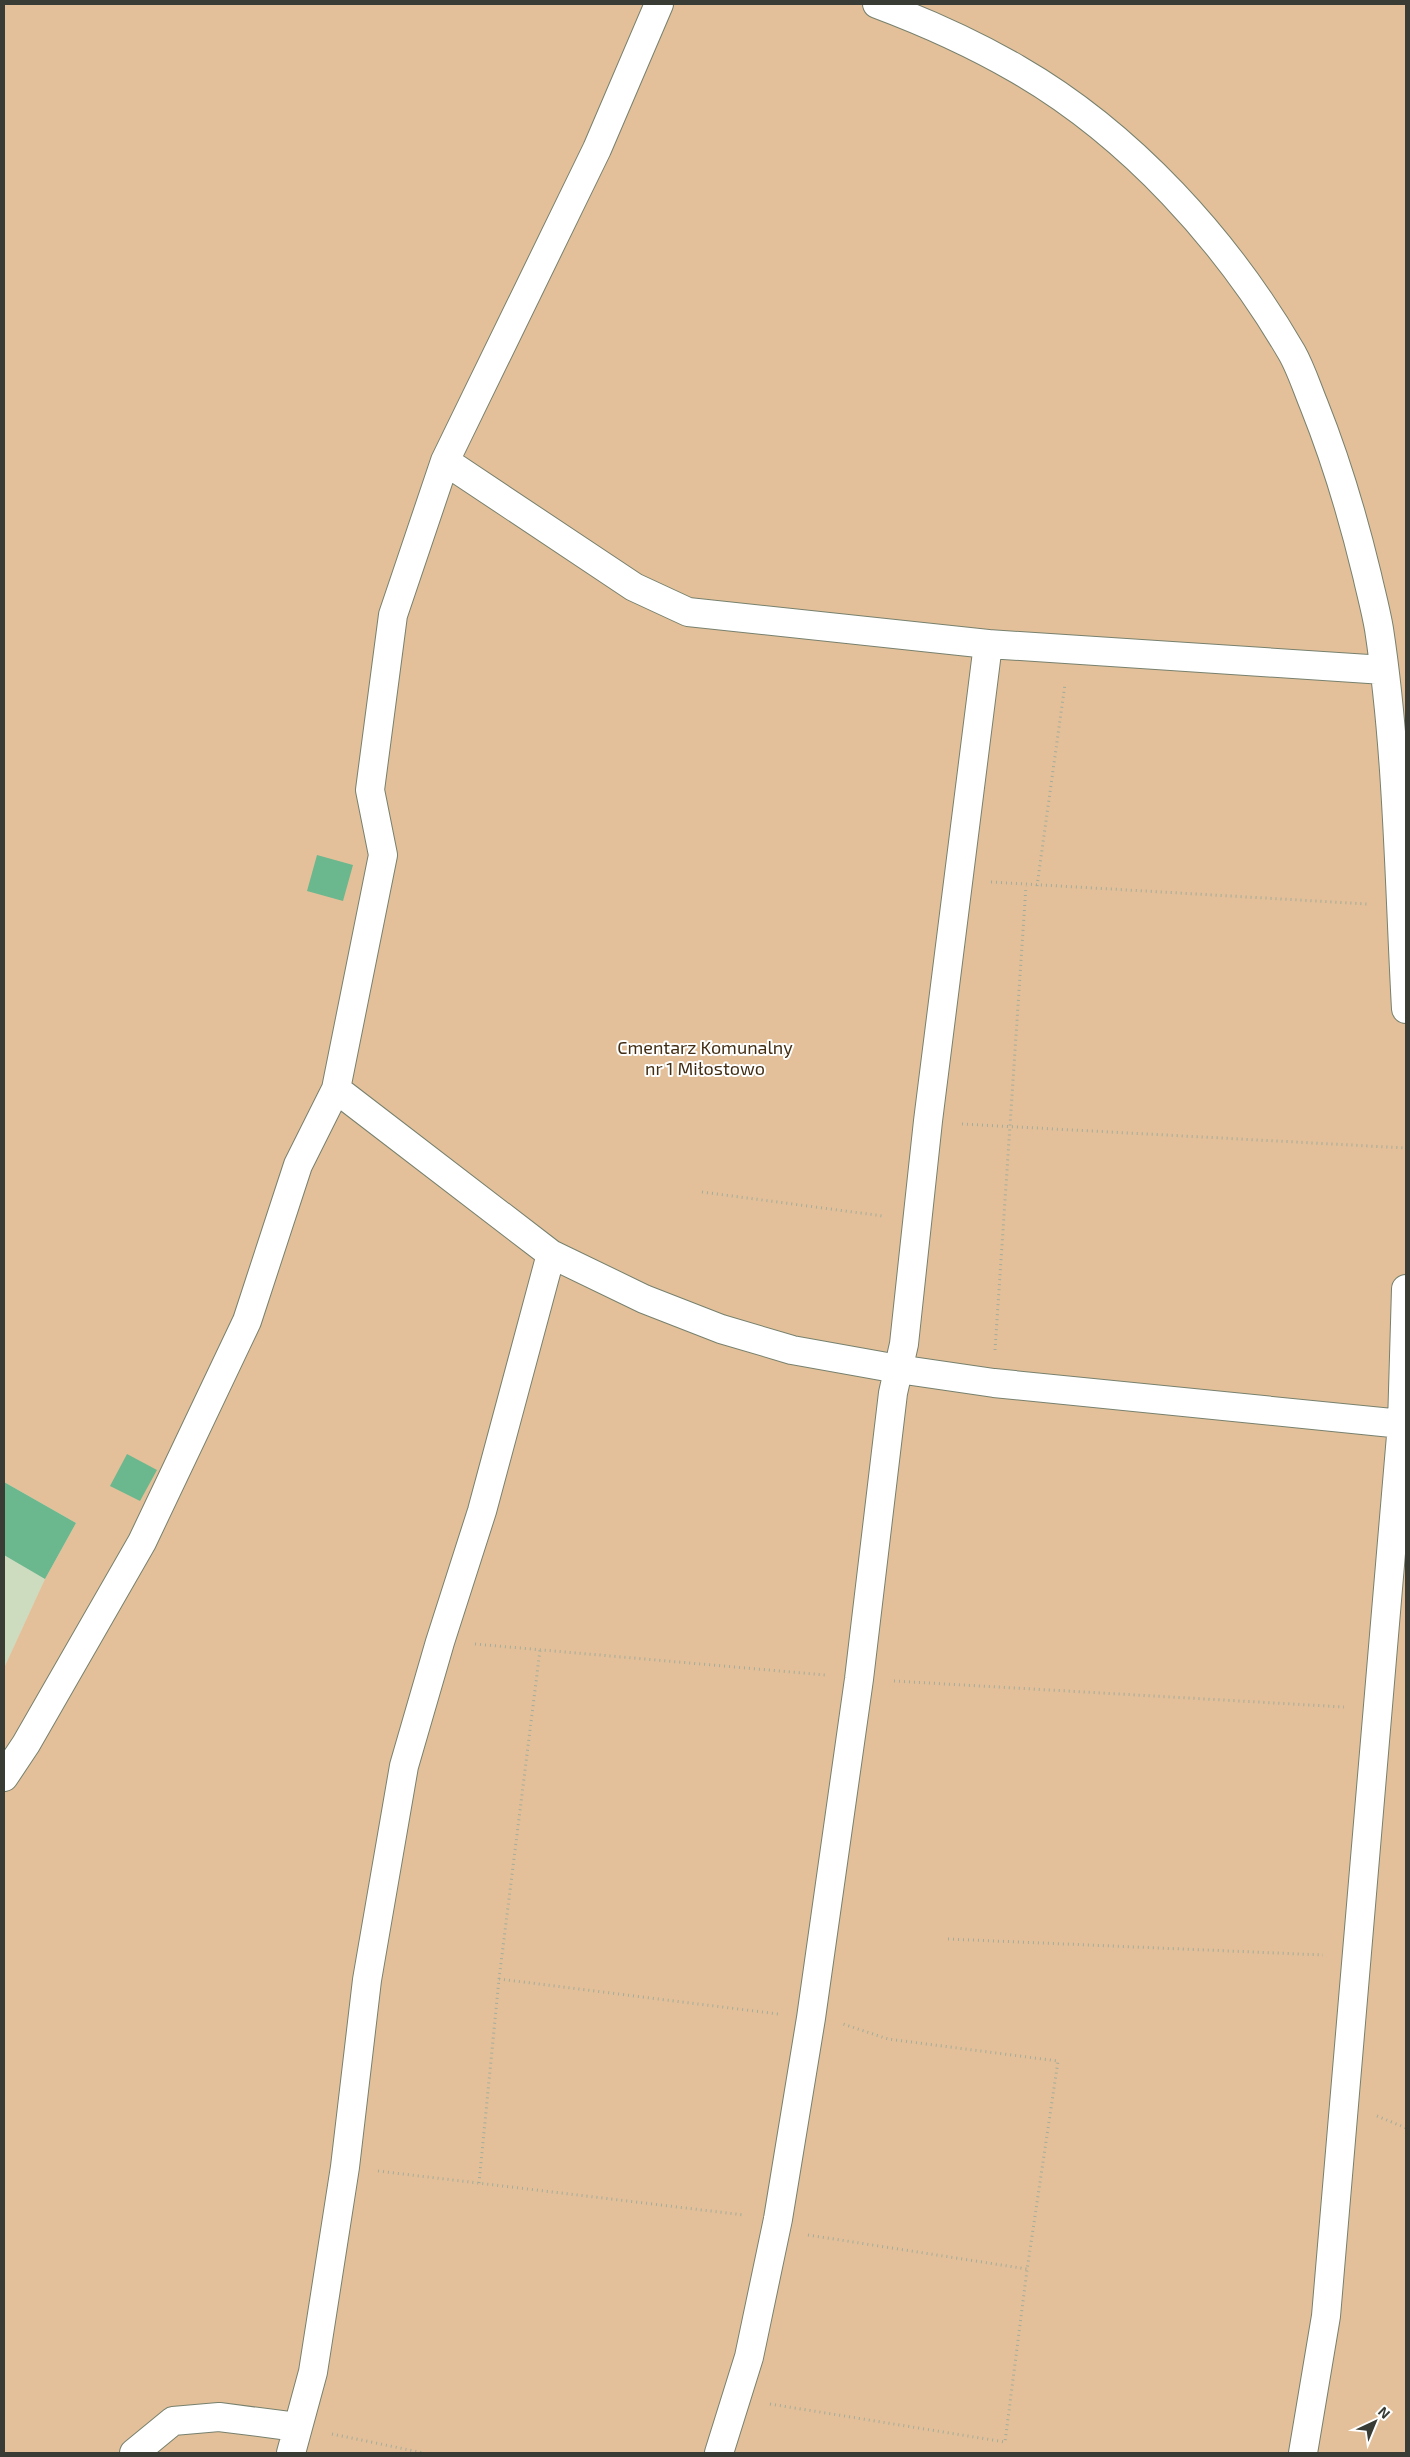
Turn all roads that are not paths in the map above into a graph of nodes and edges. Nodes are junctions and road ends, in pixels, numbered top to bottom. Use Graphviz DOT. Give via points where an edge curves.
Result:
graph roads {
  1 [pos="659,4"];
  2 [pos="878,4"];
  3 [pos="445,461"];
  4 [pos="988,644"];
  5 [pos="1384,670"];
  6 [pos="1406,1009"];
  7 [pos="336,1089"];
  8 [pos="551,1254"];
  9 [pos="1406,1289"];
  10 [pos="898,1369"];
  11 [pos="1402,1424"];
  12 [pos="4,1777"];
  13 [pos="297,2427"];
  14 [pos="134,2453"];
  15 [pos="291,2453"];
  16 [pos="719,2453"];
  17 [pos="1304,2453"];
  1 -- 3 [label="street" via="597,149"];
  2 -- 5 [label="street" via="931,24 1010,65 1076,109 1128,151 1166,188 1251,289 1294,356 1326,436 1355,527 1379,627"];
  3 -- 4 [label="street" via="634,587 688,612"];
  3 -- 7 [label="street" via="393,615 370,790 383,855"];
  4 -- 5 [label="street"];
  4 -- 10 [label="street" via="928,1121 904,1344"];
  5 -- 6 [label="street" via="1392,754"];
  7 -- 8 [label="street"];
  7 -- 12 [label="street" via="298,1165 247,1321 146,1533"];
  8 -- 10 [label="street" via="644,1299 721,1329 792,1350"];
  8 -- 13 [label="street" via="482,1512 404,1766 367,1980 345,2168 313,2372"];
  9 -- 11 [label="street"];
  10 -- 11 [label="street" via="994,1383"];
  10 -- 16 [label="street" via="859,1679 811,2018 777,2225 749,2357"];
  11 -- 17 [label="street" via="1326,2316"];
  13 -- 14 [label="street" via="220,2417 173,2421"];
  13 -- 15 [label="street"];
}
